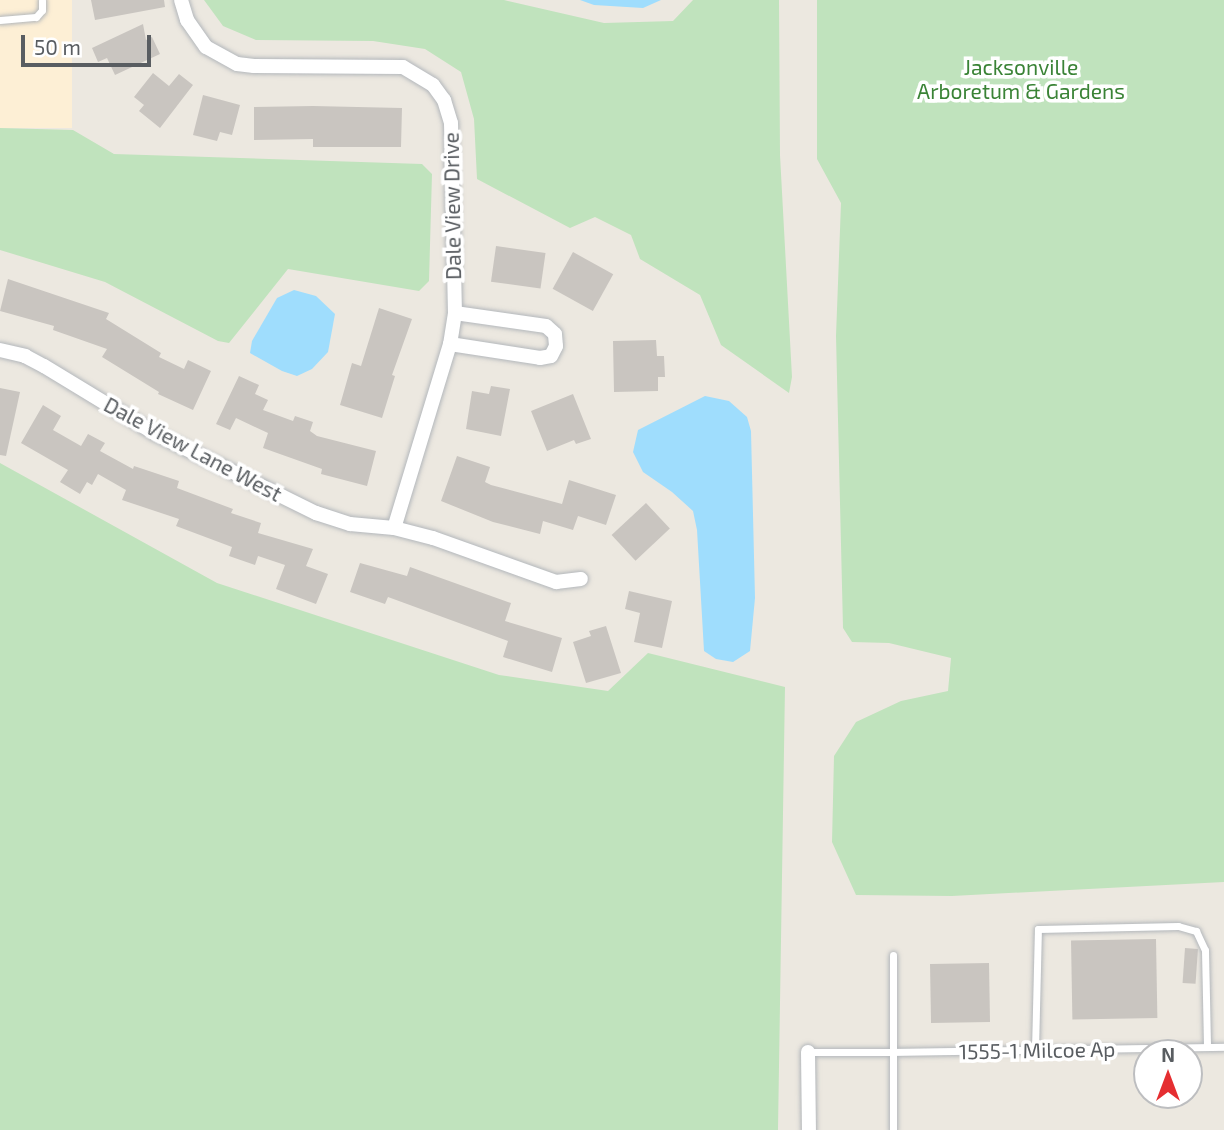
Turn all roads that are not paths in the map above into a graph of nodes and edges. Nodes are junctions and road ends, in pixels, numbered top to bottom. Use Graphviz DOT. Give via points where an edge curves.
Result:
graph roads {
  1 [pos="181,0"];
  2 [pos="42,2"];
  3 [pos="0,20"];
  4 [pos="455,313"];
  5 [pos="450,344"];
  6 [pos="0,351"];
  7 [pos="394,528"];
  8 [pos="581,579"];
  9 [pos="893,955"];
  10 [pos="1207,1047"];
  11 [pos="1224,1047"];
  12 [pos="1035,1050"];
  13 [pos="808,1052"];
  14 [pos="893,1052"];
  15 [pos="809,1130"];
  16 [pos="893,1130"];
  1 -- 4 [label="street, Dale View Drive" via="187,20 206,47 237,64 403,67 433,85 444,100 451,123"];
  2 -- 3 [label="lane" via="36,17"];
  4 -- 5 [label="street, Dale View Drive"];
  4 -- 5 [label="street" via="546,326 555,334 556,346 551,356 540,358"];
  5 -- 7 [label="street, Dale View Drive"];
  6 -- 7 [label="street, Dale View Lane West" via="44,366 154,433 316,513 350,524"];
  7 -- 8 [label="street, Dale View Lane West" via="556,582"];
  9 -- 14 [label="lane"];
  10 -- 11 [label="lane, 1555-1 Milcoe Ap"];
  10 -- 12 [label="lane, 1555-1 Milcoe Ap"];
  10 -- 12 [label="lane" via="1205,950 1196,931 1166,926 1038,929"];
  12 -- 14 [label="lane, 1555-1 Milcoe Ap"];
  13 -- 14 [label="lane, 1555-1 Milcoe Ap"];
  13 -- 15 [label="street"];
  14 -- 16 [label="lane"];
}
